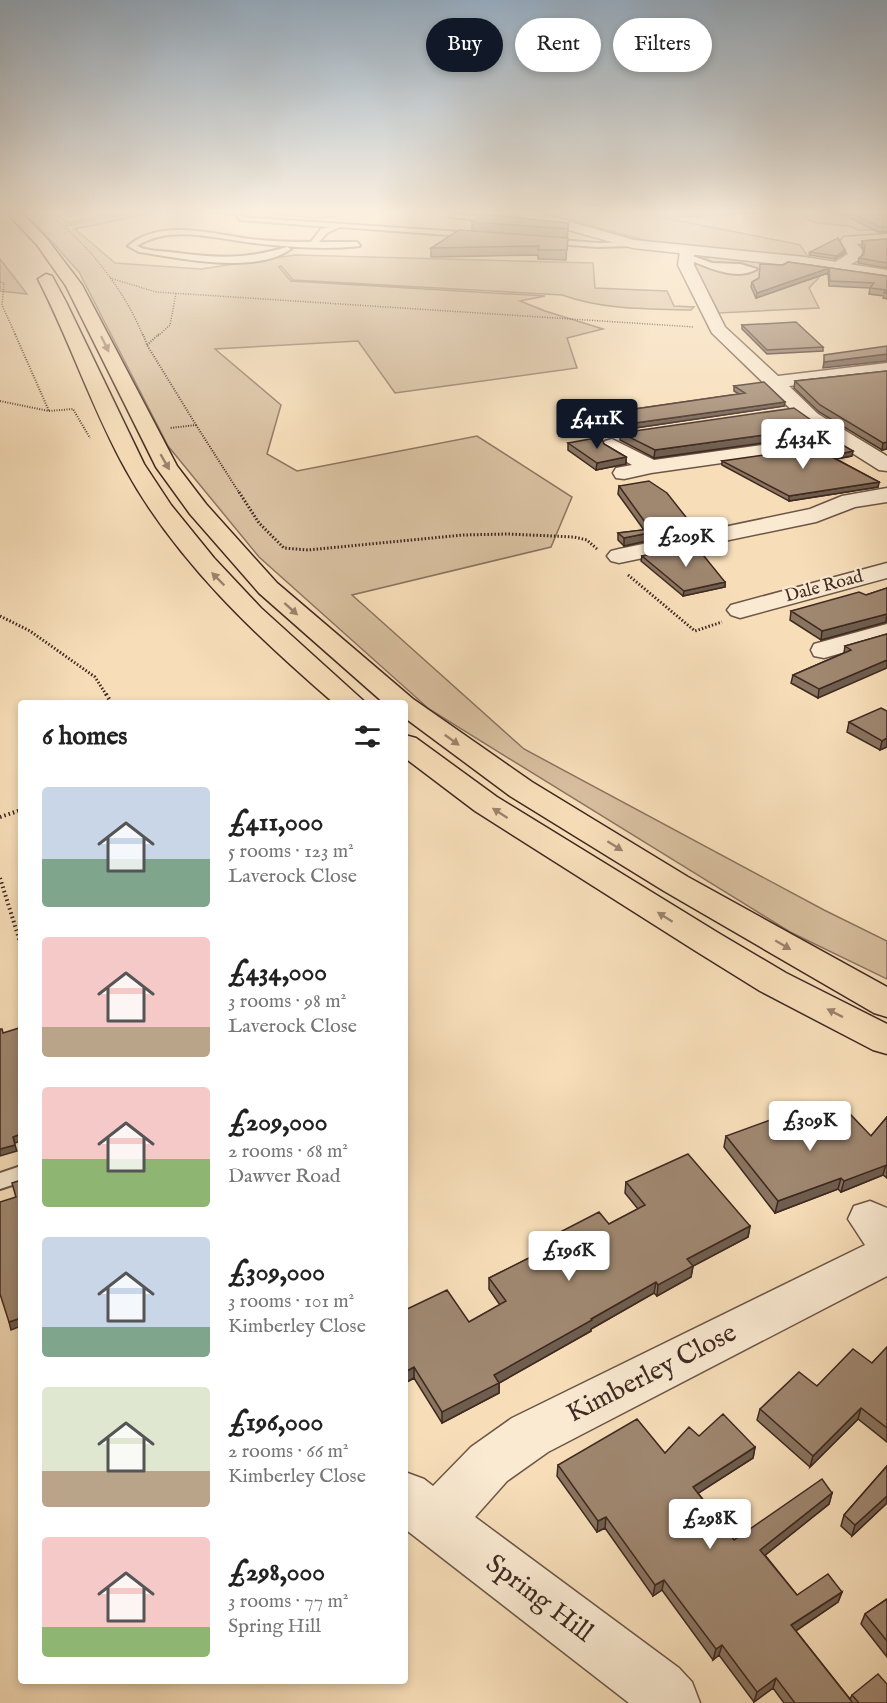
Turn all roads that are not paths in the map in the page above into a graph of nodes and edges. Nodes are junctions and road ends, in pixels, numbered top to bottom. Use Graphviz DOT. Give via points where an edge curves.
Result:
graph roads {
  1 [pos="51,290"];
  2 [pos="77,290"];
  3 [pos="700,290"];
  4 [pos="887,369"];
  5 [pos="775,382"];
  6 [pos="845,439"];
  7 [pos="612,445"];
  8 [pos="887,465"];
  9 [pos="651,467"];
  10 [pos="624,473"];
  11 [pos="887,495"];
  12 [pos="615,560"];
  13 [pos="887,570"];
  14 [pos="748,602"];
  15 [pos="887,632"];
  16 [pos="824,650"];
  17 [pos="348,700"];
  18 [pos="399,700"];
  19 [pos="408,707"];
  20 [pos="408,746"];
  21 [pos="887,1004"];
  22 [pos="887,1040"];
  23 [pos="18,1174"];
  24 [pos="0,1181"];
  25 [pos="881,1238"];
  26 [pos="421,1509"];
  27 [pos="671,1703"];
  17 -- 1 [label="highway, one-way" via="265,627 185,541 134,465"];
  2 -- 18 [label="highway, one-way" via="167,467 198,509 268,588"];
  3 -- 5 [label="street" via="715,325"];
  4 -- 5 [label="street"];
  5 -- 6 [label="street" via="795,409"];
  6 -- 8 [label="street"];
  6 -- 9 [label="street"];
  7 -- 9 [label="street"];
  9 -- 10 [label="street"];
  11 -- 12 [label="street"];
  13 -- 14 [label="street, Dale Road"];
  15 -- 16 [label="street"];
  19 -- 21 [label="highway, one-way" via="521,789 676,884"];
  22 -- 20 [label="highway, one-way" via="773,982 666,917 486,804"];
  23 -- 24 [label="lane"];
  25 -- 26 [label="street, Kimberley Close" via="530,1435"];
  26 -- 27 [label="street, Spring Hill" via="658,1689"];
}
